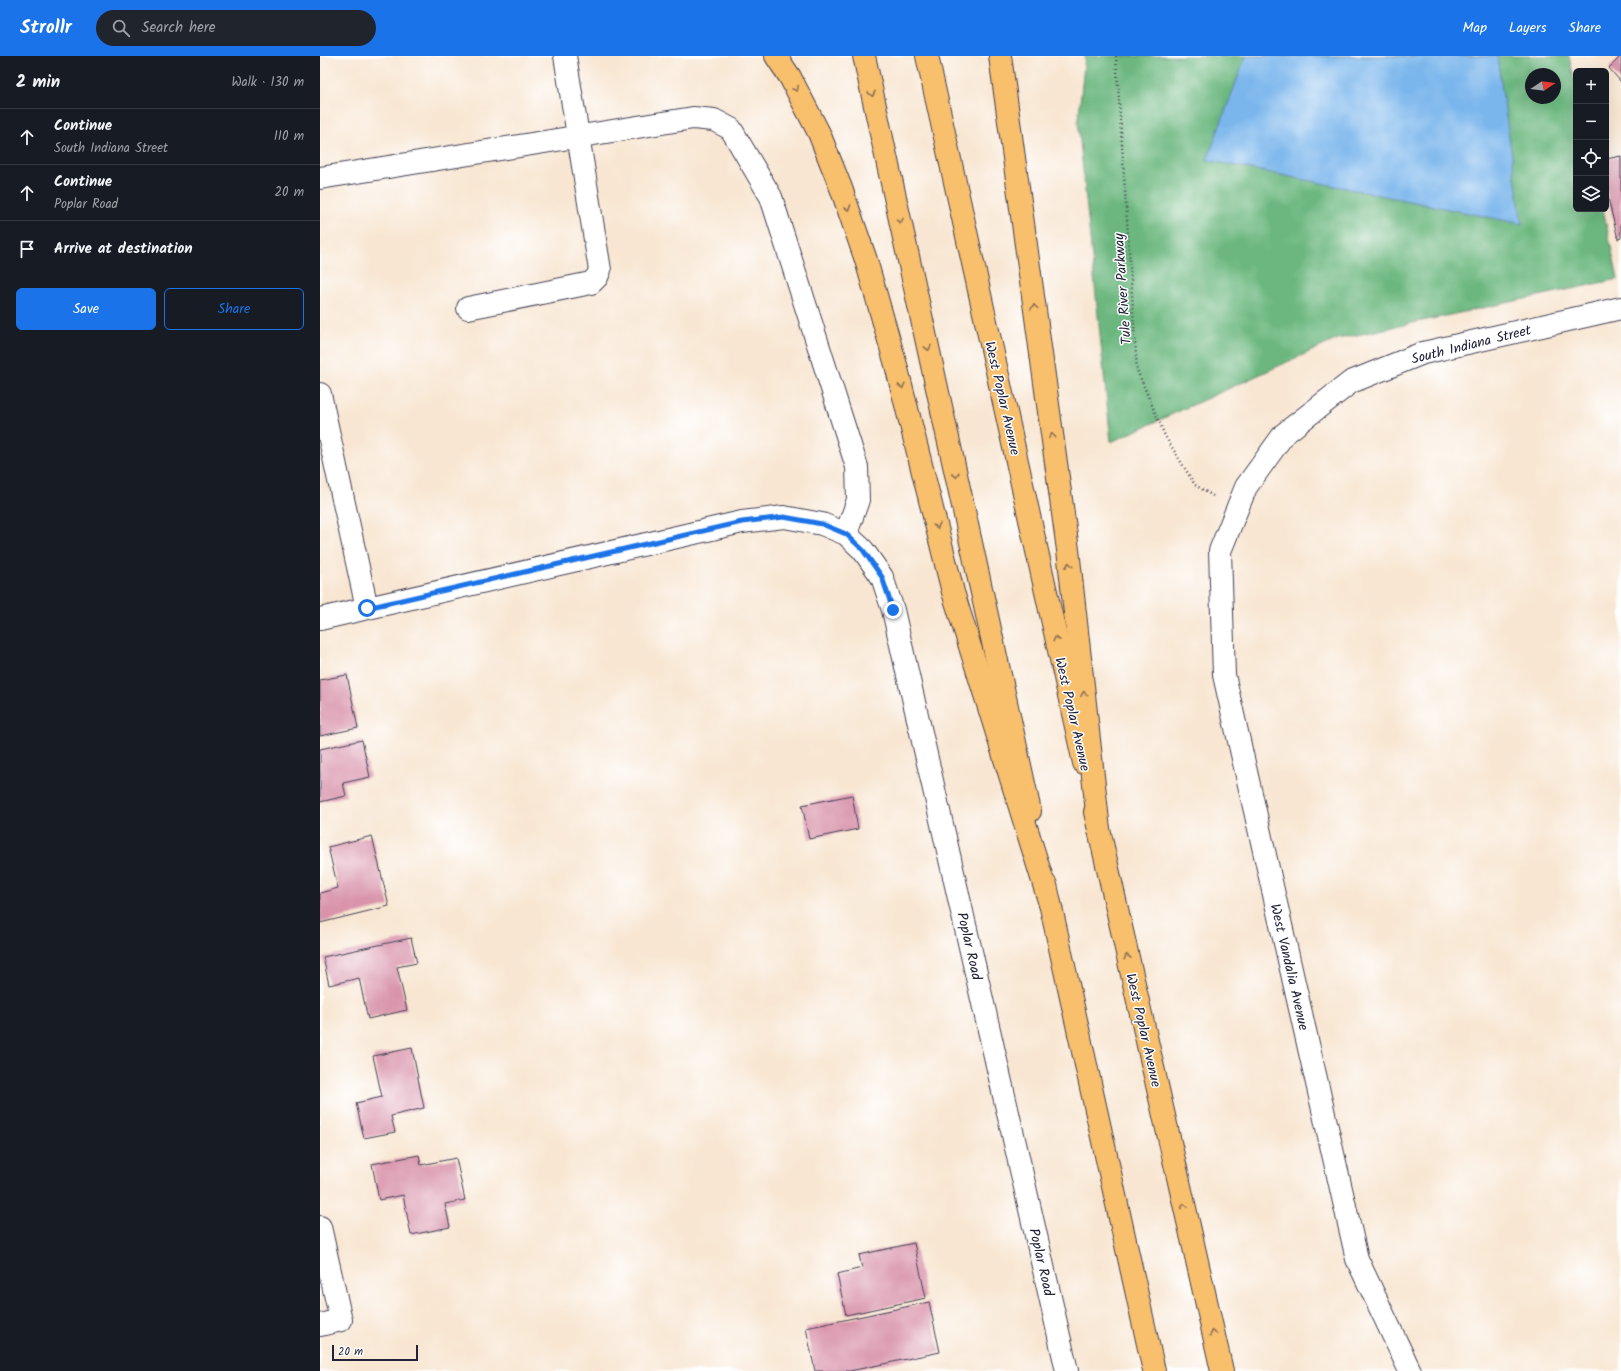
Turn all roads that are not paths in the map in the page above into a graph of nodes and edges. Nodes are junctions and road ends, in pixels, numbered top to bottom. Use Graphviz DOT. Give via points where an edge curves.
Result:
graph roads {
  1 [pos="565,56"];
  2 [pos="776,56"];
  3 [pos="864,56"];
  4 [pos="927,56"];
  5 [pos="1000,56"];
  6 [pos="579,136"];
  7 [pos="320,178"];
  8 [pos="468,308"];
  9 [pos="1621,308"];
  10 [pos="320,394"];
  11 [pos="846,534"];
  12 [pos="1220,551"];
  13 [pos="367,608"];
  14 [pos="320,619"];
  15 [pos="1098,830"];
  16 [pos="1050,904"];
  17 [pos="320,1227"];
  18 [pos="320,1325"];
  19 [pos="1067,1371"];
  20 [pos="1154,1371"];
  21 [pos="1222,1371"];
  22 [pos="1410,1371"];
  1 -- 6 [label="street"];
  2 -- 16 [label="main road, one-way" via="819,133 866,260 896,365 953,592"];
  3 -- 16 [label="main road, one-way"];
  15 -- 4 [label="main road, West Poplar Avenue, one-way"];
  15 -- 5 [label="main road, one-way" via="1068,550"];
  6 -- 7 [label="street"];
  6 -- 8 [label="street" via="600,270 597,277 583,286"];
  6 -- 11 [label="street" via="693,118 714,120 731,129 771,197 857,466 858,500"];
  9 -- 12 [label="street, South Indiana Street" via="1423,353 1351,382 1284,434 1246,488"];
  10 -- 13 [label="street"];
  11 -- 13 [label="street" via="822,524 784,517 742,522"];
  11 -- 19 [label="street, Poplar Road" via="863,550 882,577 893,610"];
  12 -- 22 [label="street, West Vandalia Avenue" via="1224,675 1357,1259"];
  13 -- 14 [label="street"];
  21 -- 15 [label="main road, West Poplar Avenue, one-way"];
  16 -- 20 [label="main road"];
  17 -- 18 [label="street" via="341,1320"];
}
